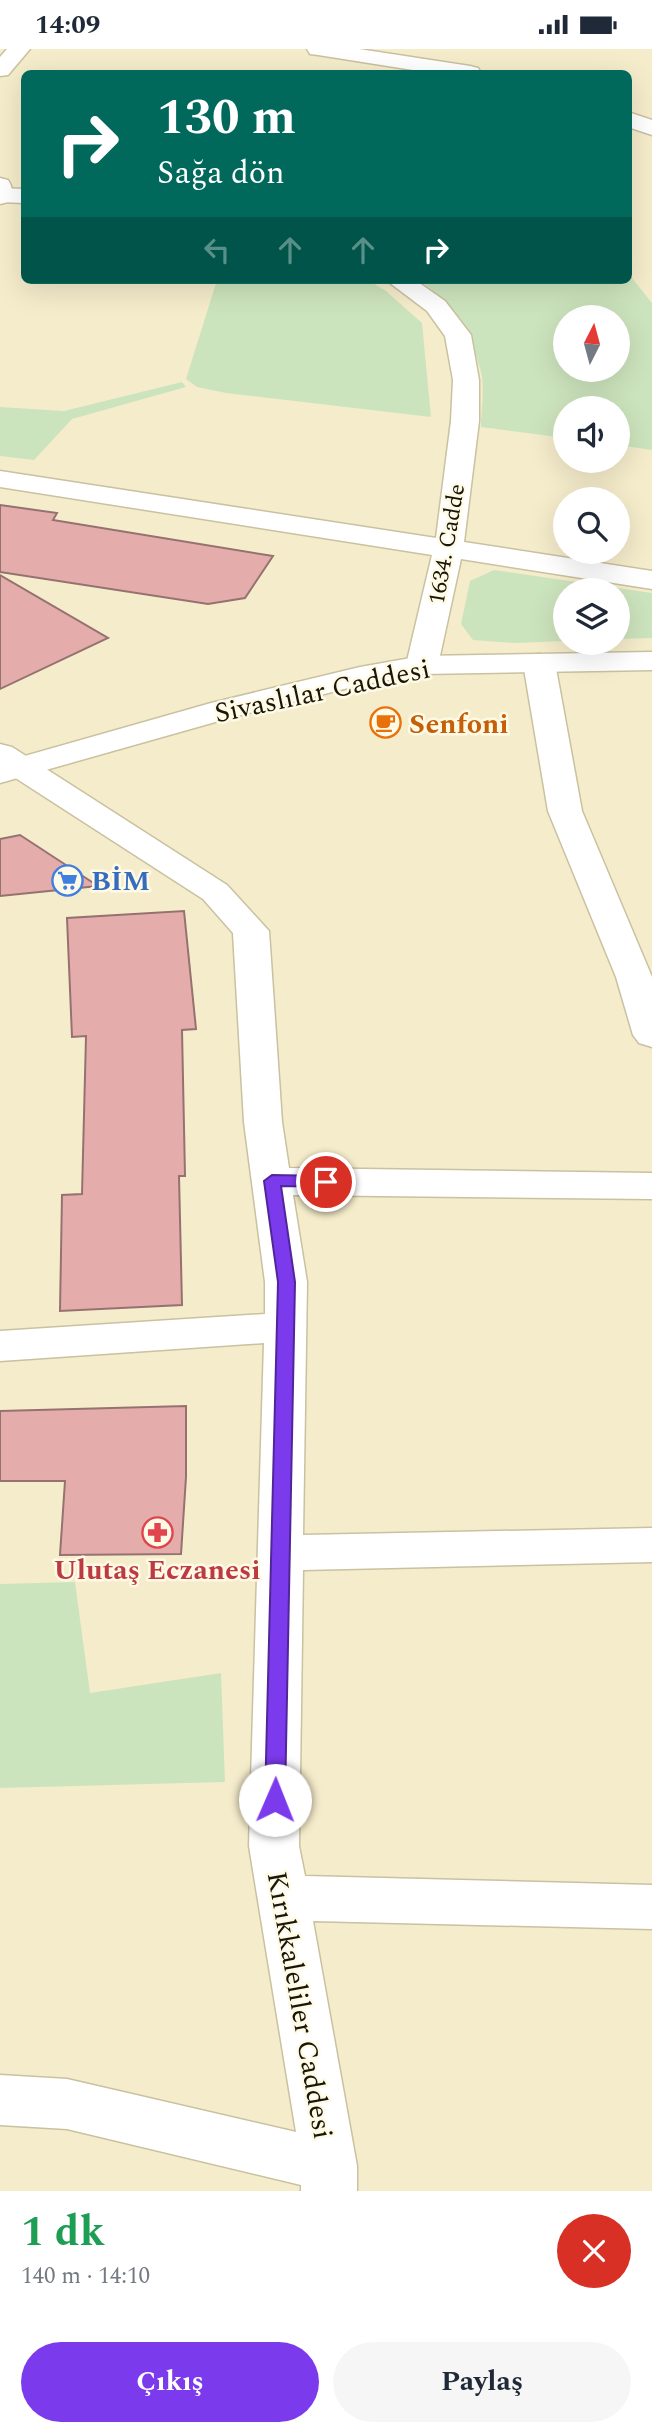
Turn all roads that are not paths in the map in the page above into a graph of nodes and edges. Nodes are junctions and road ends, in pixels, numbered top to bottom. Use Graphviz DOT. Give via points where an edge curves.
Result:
graph roads {
  1 [pos="19,49"];
  2 [pos="318,49"];
  3 [pos="0,70"];
  4 [pos="456,70"];
  5 [pos="632,121"];
  6 [pos="652,128"];
  7 [pos="0,185"];
  8 [pos="0,196"];
  9 [pos="21,196"];
  10 [pos="405,284"];
  11 [pos="0,479"];
  12 [pos="449,547"];
  13 [pos="652,580"];
  14 [pos="652,661"];
  15 [pos="539,663"];
  16 [pos="422,665"];
  17 [pos="6,765"];
  18 [pos="644,987"];
  19 [pos="652,1035"];
  20 [pos="272,1181"];
  21 [pos="652,1186"];
  22 [pos="286,1327"];
  23 [pos="0,1346"];
  24 [pos="652,1545"];
  25 [pos="281,1553"];
  26 [pos="283,1898"];
  27 [pos="652,1907"];
  28 [pos="0,2100"];
  29 [pos="329,2178"];
  1 -- 3 [label="street"];
  2 -- 4 [label="street"];
  5 -- 6 [label="street"];
  7 -- 8 [label="street"];
  8 -- 9 [label="street"];
  10 -- 12 [label="street, 1634. Cadde" via="436,306 458,335 466,380"];
  11 -- 12 [label="street"];
  12 -- 13 [label="street"];
  12 -- 16 [label="street, 1634. Cadde"];
  14 -- 15 [label="street, Sivaslılar Caddesi"];
  15 -- 16 [label="street, Sivaslılar Caddesi"];
  15 -- 18 [label="street" via="565,811"];
  16 -- 17 [label="street, Sivaslılar Caddesi" via="360,676"];
  17 -- 20 [label="street, Kırıkkaleliler Caddesi" via="215,893 251,931 263,1122"];
  18 -- 19 [label="street"];
  20 -- 21 [label="street"];
  20 -- 22 [label="street, Kırıkkaleliler Caddesi" via="286,1282"];
  22 -- 23 [label="street"];
  22 -- 25 [label="street, Kırıkkaleliler Caddesi"];
  24 -- 25 [label="street"];
  25 -- 26 [label="street, Kırıkkaleliler Caddesi" via="274,1846"];
  26 -- 27 [label="street"];
  26 -- 29 [label="street, Kırıkkaleliler Caddesi"];
  28 -- 29 [label="street" via="67,2105"];
}
